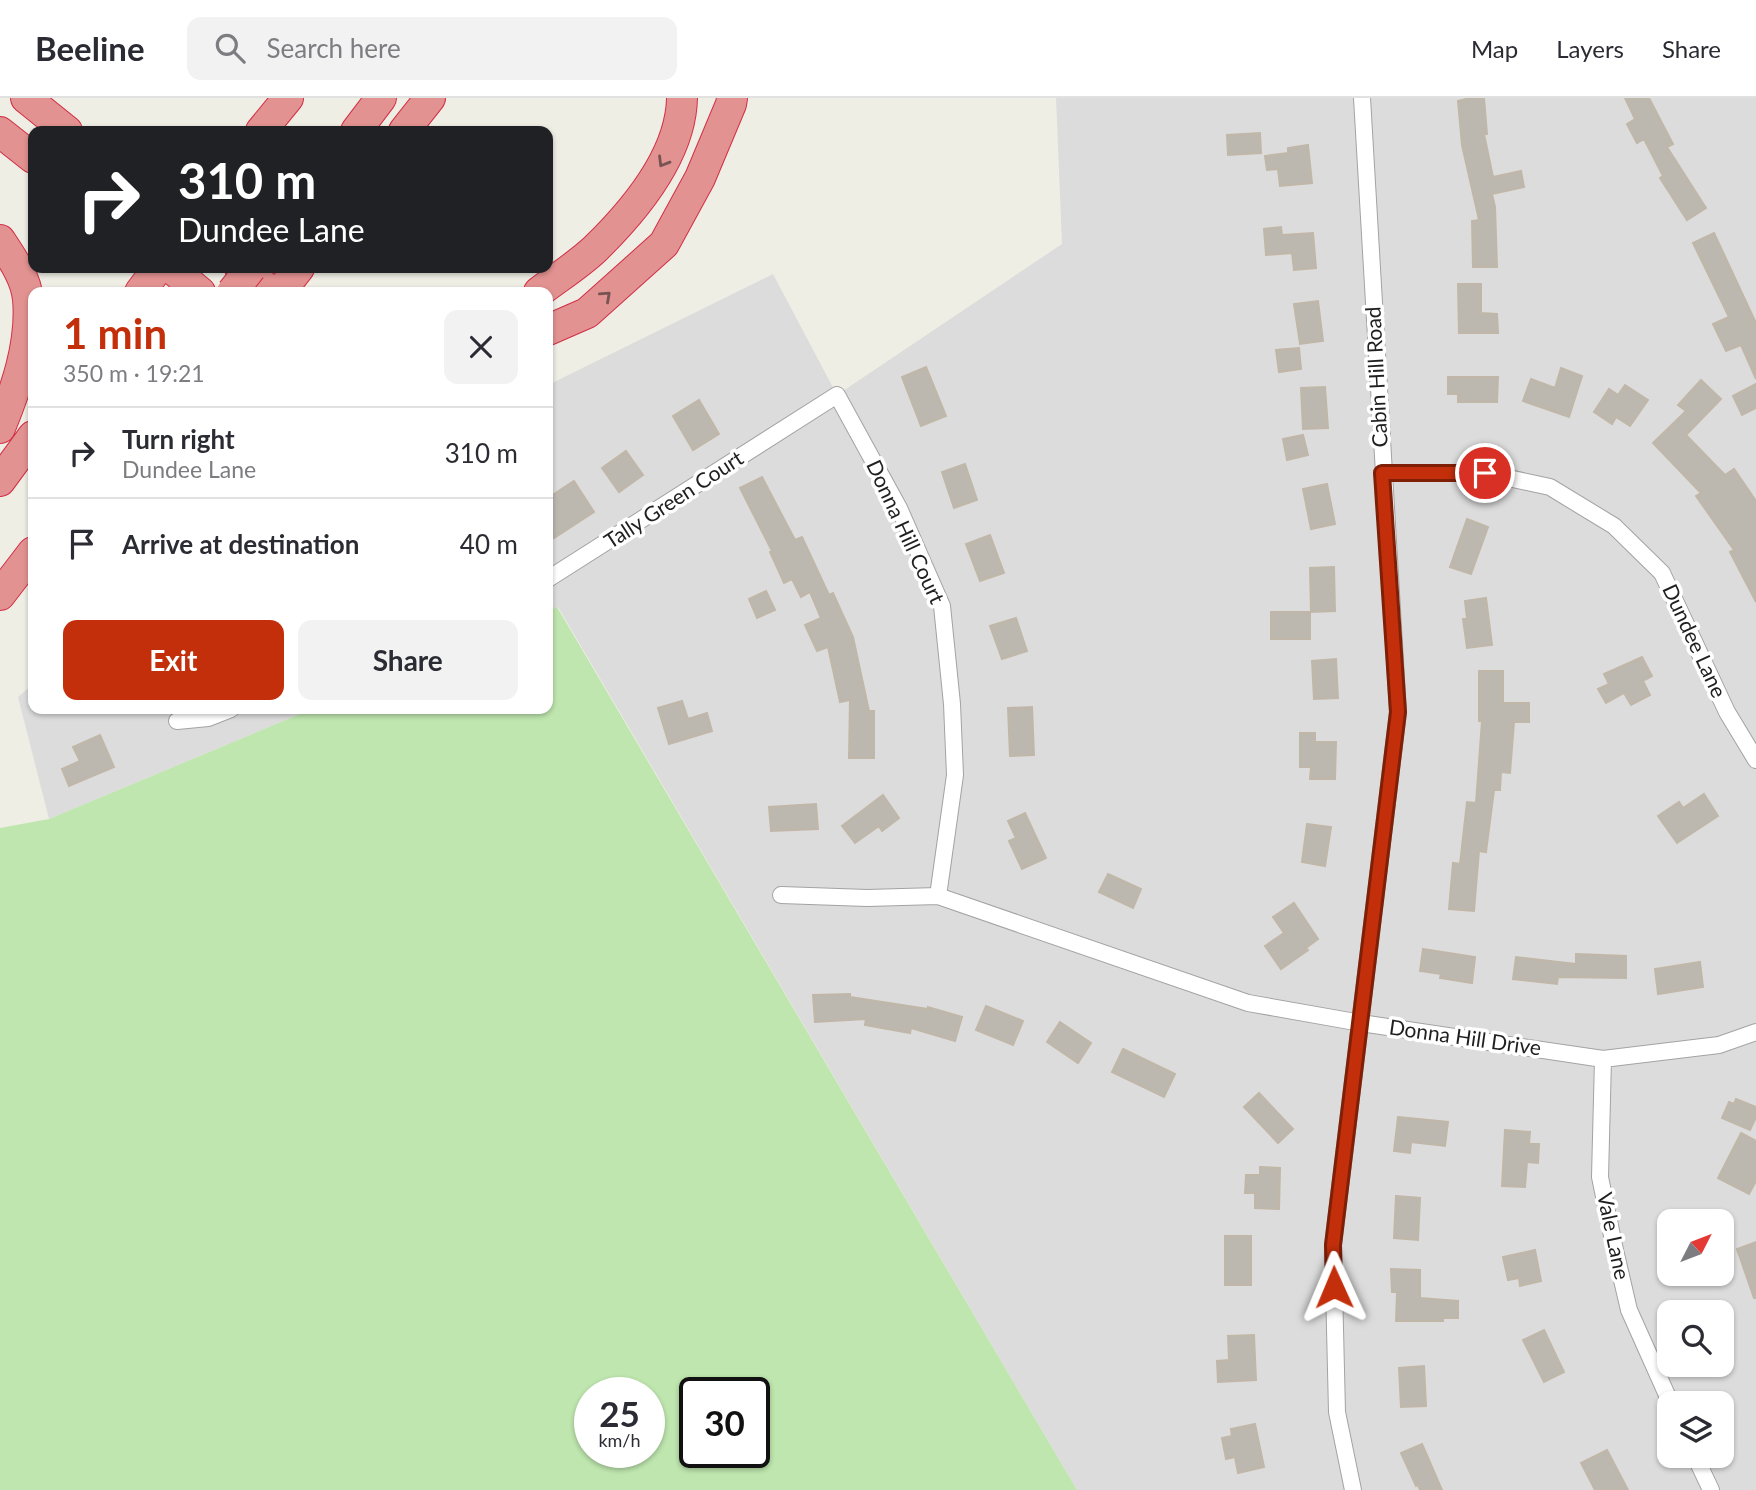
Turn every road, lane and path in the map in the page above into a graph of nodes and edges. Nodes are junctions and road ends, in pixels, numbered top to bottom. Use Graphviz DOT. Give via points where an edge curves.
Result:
graph roads {
  1 [pos="26,98"];
  2 [pos="288,98"];
  3 [pos="381,98"];
  4 [pos="430,98"];
  5 [pos="682,98"];
  6 [pos="732,98"];
  7 [pos="1362,98"];
  8 [pos="61,126"];
  9 [pos="265,126"];
  10 [pos="360,126"];
  11 [pos="408,126"];
  12 [pos="0,132"];
  13 [pos="28,154"];
  14 [pos="0,240"];
  15 [pos="177,273"];
  16 [pos="247,273"];
  17 [pos="247,273"];
  18 [pos="295,273"];
  19 [pos="194,287"];
  20 [pos="236,287"];
  21 [pos="265,287"];
  22 [pos="284,287"];
  23 [pos="545,287"];
  24 [pos="553,328"];
  25 [pos="799,420"];
  26 [pos="0,428"];
  27 [pos="28,443"];
  28 [pos="1382,473"];
  29 [pos="0,481"];
  30 [pos="28,559"];
  31 [pos="28,574"];
  32 [pos="553,576"];
  33 [pos="3,592"];
  34 [pos="218,714"];
  35 [pos="177,721"];
  36 [pos="1756,760"];
  37 [pos="781,895"];
  38 [pos="938,896"];
  39 [pos="1361,1023"];
  40 [pos="1756,1032"];
  41 [pos="1603,1059"];
  42 [pos="1665,1391"];
  43 [pos="1701,1468"];
  44 [pos="1353,1490"];
  45 [pos="1711,1490"];
  1 -- 8 [label="highway"];
  2 -- 9 [label="highway"];
  3 -- 10 [label="highway"];
  4 -- 11 [label="highway"];
  5 -- 23 [label="highway, one-way" via="682,118 667,159 628,213 593,250"];
  24 -- 6 [label="highway, one-way" via="587,313 664,244 701,178"];
  7 -- 28 [label="street, Cabin Hill Road"];
  12 -- 13 [label="highway"];
  14 -- 26 [label="highway" via="17,266 28,298 26,339 15,391"];
  15 -- 19 [label="highway"];
  16 -- 21 [label="highway"];
  17 -- 20 [label="highway, bridge"];
  18 -- 22 [label="highway"];
  25 -- 32 [label="street, Tally Green Court"];
  25 -- 38 [label="street, Donna Hill Court" via="837,395 899,508 942,606 955,775"];
  27 -- 29 [label="highway"];
  28 -- 36 [label="street, Dundee Lane" via="1485,473 1550,487 1614,526 1662,573 1727,712"];
  28 -- 39 [label="street, Cabin Hill Road" via="1398,712"];
  30 -- 33 [label="highway"];
  31 -- 33 [label="highway"];
  34 -- 35 [label="street"];
  37 -- 38 [label="street, Donna Hill Drive"];
  38 -- 39 [label="street, Donna Hill Drive" via="1248,1003"];
  39 -- 41 [label="street, Donna Hill Drive"];
  39 -- 44 [label="street, Cabin Hill Road" via="1333,1245 1337,1412"];
  40 -- 41 [label="street, Donna Hill Drive" via="1719,1045"];
  41 -- 42 [label="street, Vale Lane" via="1600,1177 1629,1310"];
  43 -- 45 [label="street"];
}
